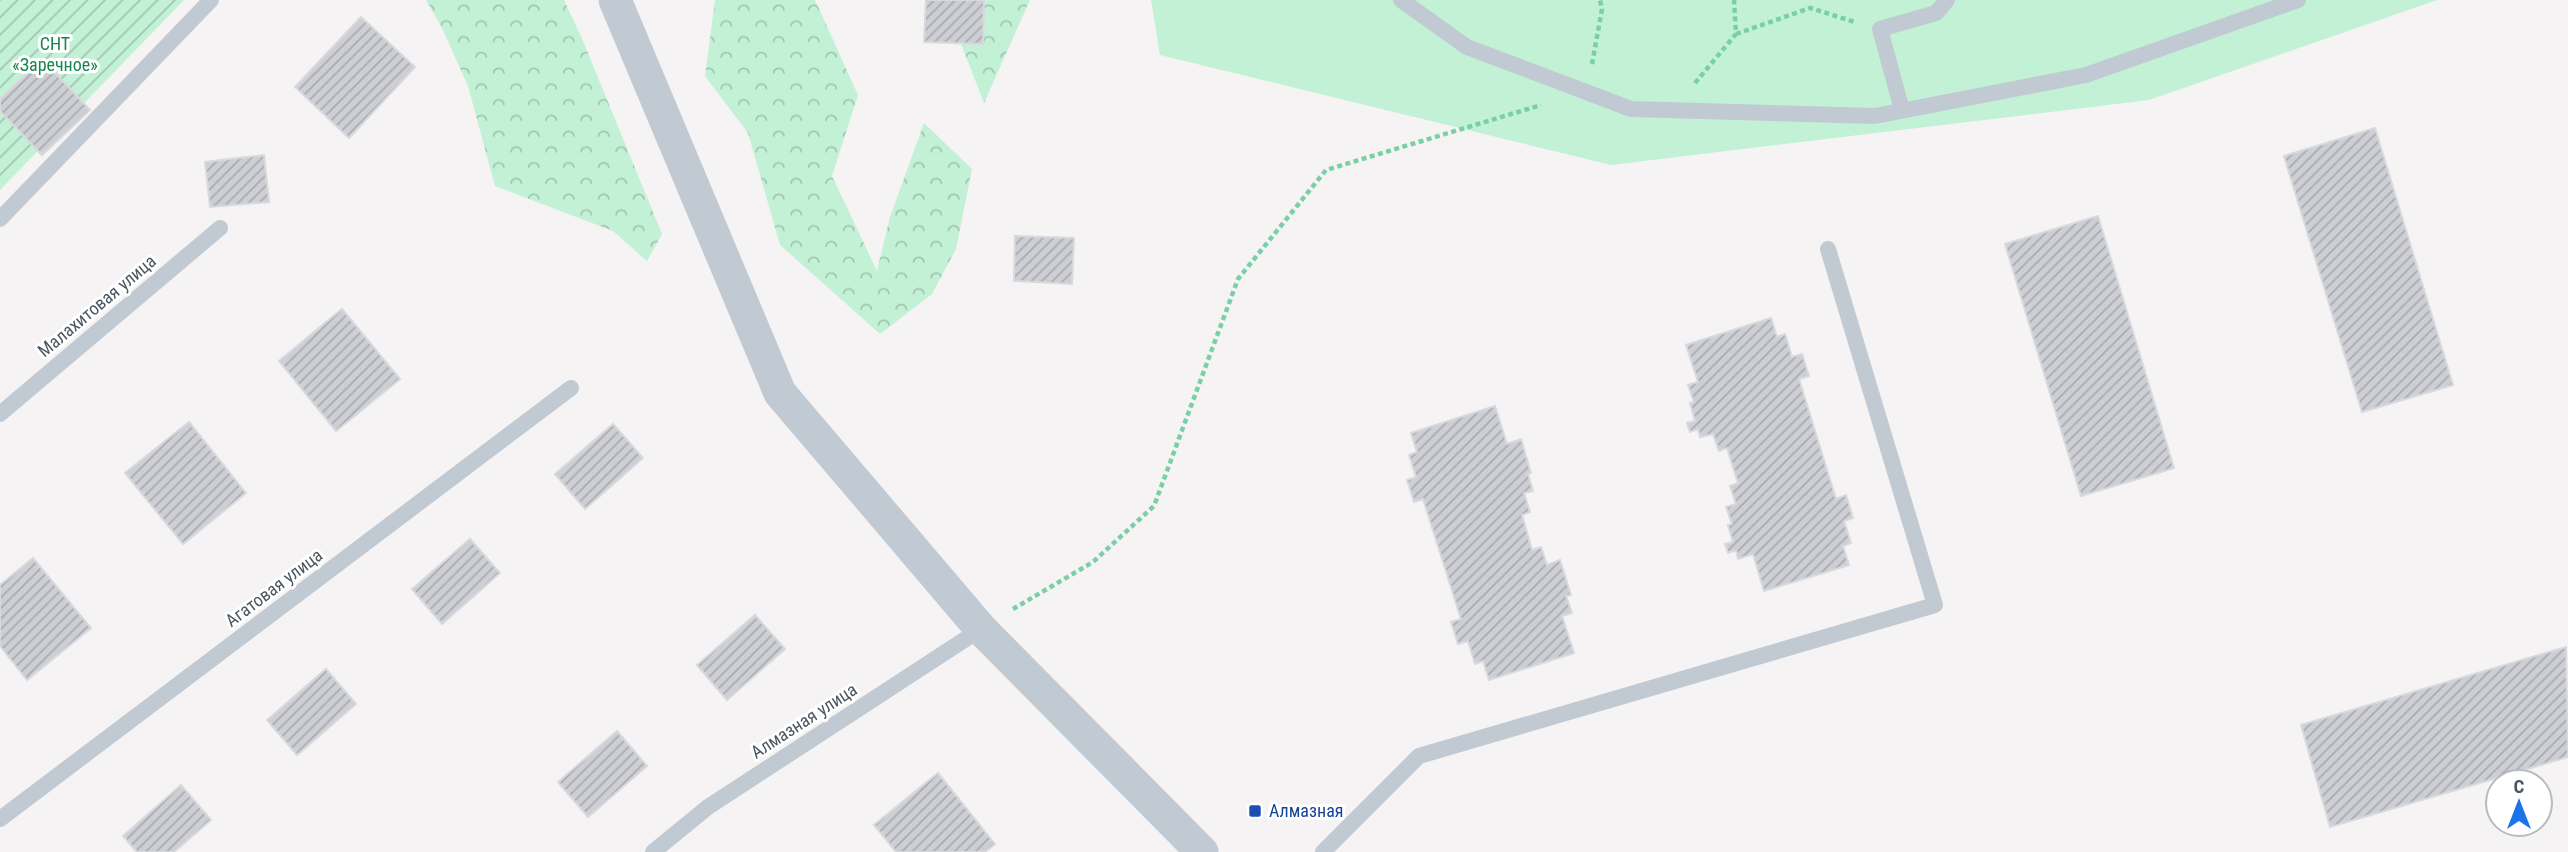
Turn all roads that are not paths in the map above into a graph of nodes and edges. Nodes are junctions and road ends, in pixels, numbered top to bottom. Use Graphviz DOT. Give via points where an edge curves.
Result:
graph roads {
  1 [pos="211,0"];
  2 [pos="615,0"];
  3 [pos="1401,0"];
  4 [pos="1947,0"];
  5 [pos="2298,0"];
  6 [pos="1902,110"];
  7 [pos="0,219"];
  8 [pos="220,228"];
  9 [pos="1828,248"];
  10 [pos="571,388"];
  11 [pos="0,414"];
  12 [pos="981,629"];
  13 [pos="0,819"];
  14 [pos="653,852"];
  15 [pos="1202,852"];
  16 [pos="1323,852"];
  1 -- 7 [label="lane"];
  2 -- 12 [label="street" via="780,393"];
  3 -- 6 [label="lane" via="1467,47 1631,109 1875,116"];
  4 -- 6 [label="lane" via="1936,13 1881,29"];
  5 -- 6 [label="lane" via="2086,75"];
  8 -- 11 [label="lane, Малахитовая улица"];
  9 -- 16 [label="lane" via="1935,605 1419,756"];
  10 -- 13 [label="lane, Агатовая улица"];
  12 -- 14 [label="lane, Алмазная улица" via="708,807"];
  12 -- 15 [label="street"];
}
